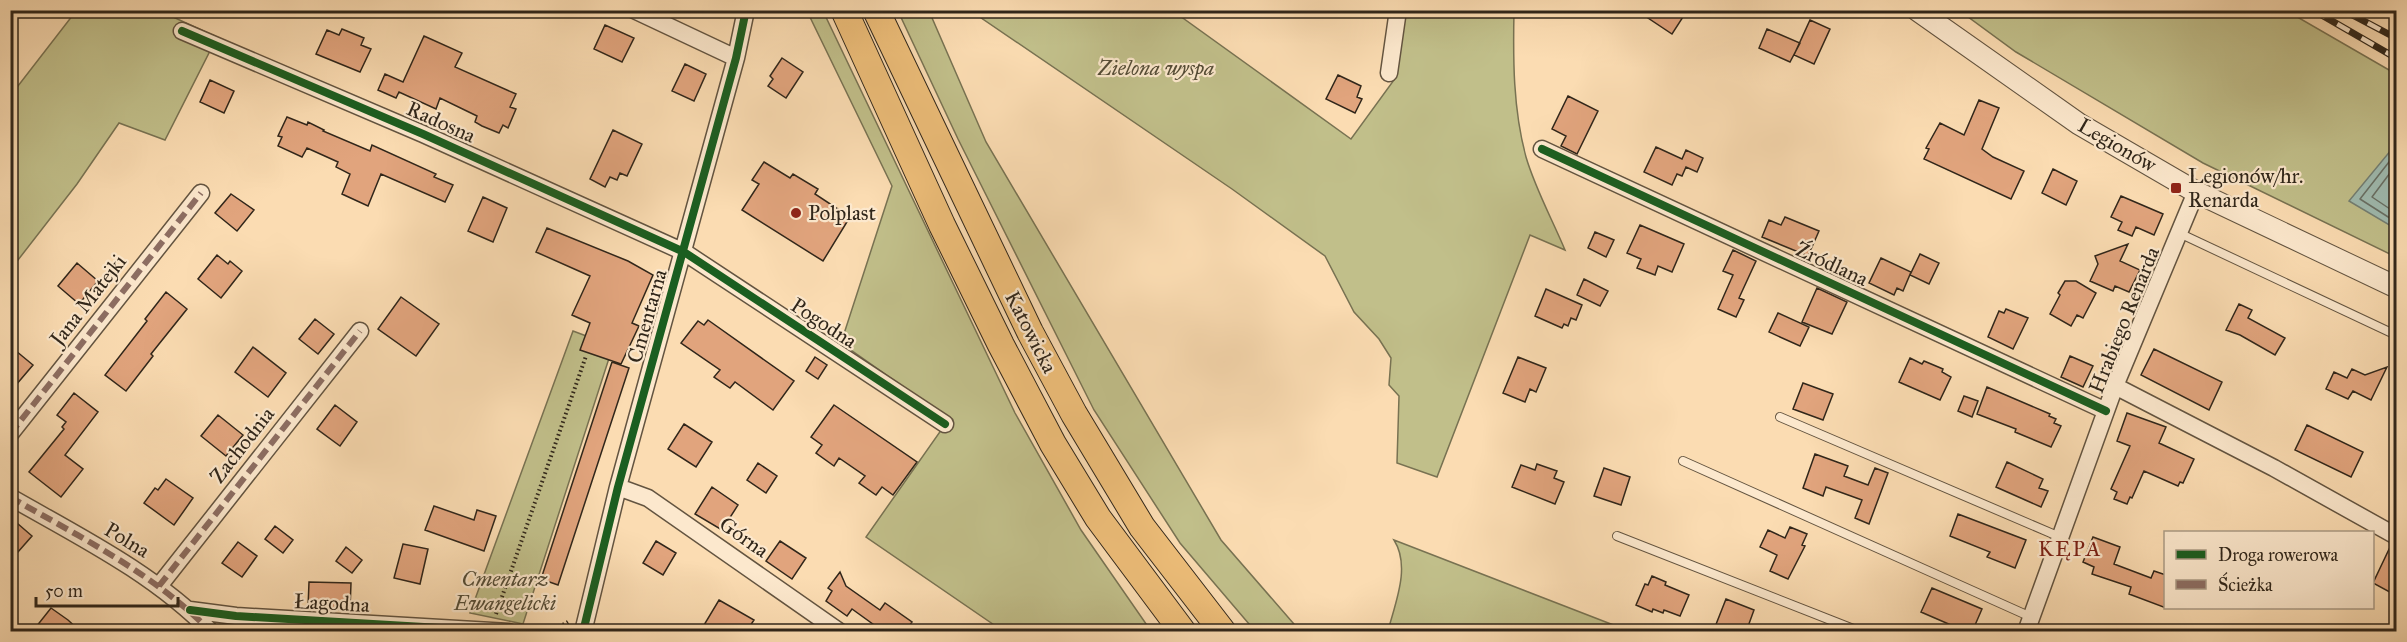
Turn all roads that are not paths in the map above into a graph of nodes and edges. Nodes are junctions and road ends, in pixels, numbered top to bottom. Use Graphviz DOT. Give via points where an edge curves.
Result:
graph roads {
  1 [pos="634,10"];
  2 [pos="746,10"];
  3 [pos="844,10"];
  4 [pos="876,10"];
  5 [pos="1398,10"];
  6 [pos="1917,10"];
  7 [pos="182,32"];
  8 [pos="736,58"];
  9 [pos="1389,73"];
  10 [pos="1542,149"];
  11 [pos="2196,192"];
  12 [pos="201,193"];
  13 [pos="2179,233"];
  14 [pos="684,252"];
  15 [pos="2397,287"];
  16 [pos="360,331"];
  17 [pos="2397,335"];
  18 [pos="2115,386"];
  19 [pos="2106,411"];
  20 [pos="1780,417"];
  21 [pos="945,424"];
  22 [pos="10,434"];
  23 [pos="1683,461"];
  24 [pos="618,487"];
  25 [pos="10,497"];
  26 [pos="1617,536"];
  27 [pos="2397,536"];
  28 [pos="2061,537"];
  29 [pos="159,586"];
  30 [pos="190,610"];
  31 [pos="2028,624"];
  32 [pos="584,627"];
  33 [pos="513,629"];
  34 [pos="211,632"];
  35 [pos="840,632"];
  36 [pos="1183,632"];
  37 [pos="1223,632"];
  38 [pos="1861,632"];
  1 -- 8 [label="street"];
  2 -- 8 [label="street, Cmentarna"];
  3 -- 36 [label="main road, Katowicka" via="942,225 1053,444 1098,518"];
  4 -- 37 [label="main road, Katowicka" via="1025,321 1074,414 1142,527"];
  5 -- 9 [label="street"];
  6 -- 11 [label="street, Legionów" via="2079,124"];
  7 -- 14 [label="street, Radosna" via="423,134"];
  8 -- 14 [label="street, Cmentarna"];
  10 -- 19 [label="street, Źródlana"];
  11 -- 13 [label="street, Hrabiego Renarda"];
  11 -- 15 [label="street, Legionów"];
  12 -- 22 [label="street, Jana Matejki"];
  13 -- 17 [label="lane"];
  13 -- 18 [label="street, Hrabiego Renarda"];
  14 -- 21 [label="street, Pogodna"];
  14 -- 24 [label="street, Cmentarna"];
  16 -- 29 [label="street, Zachodnia"];
  18 -- 19 [label="street, Hrabiego Renarda"];
  18 -- 27 [label="street"];
  19 -- 28 [label="street, Hrabiego Renarda"];
  20 -- 28 [label="lane"];
  23 -- 31 [label="lane"];
  24 -- 32 [label="street, Cmentarna"];
  24 -- 35 [label="street, Górna" via="648,498"];
  25 -- 29 [label="street, Polna"];
  26 -- 38 [label="lane"];
  28 -- 31 [label="street, Hrabiego Renarda"];
  29 -- 30 [label="street, Polna"];
  30 -- 33 [label="street, Łagodna" via="236,616"];
  30 -- 34 [label="street, Polna"];
}
